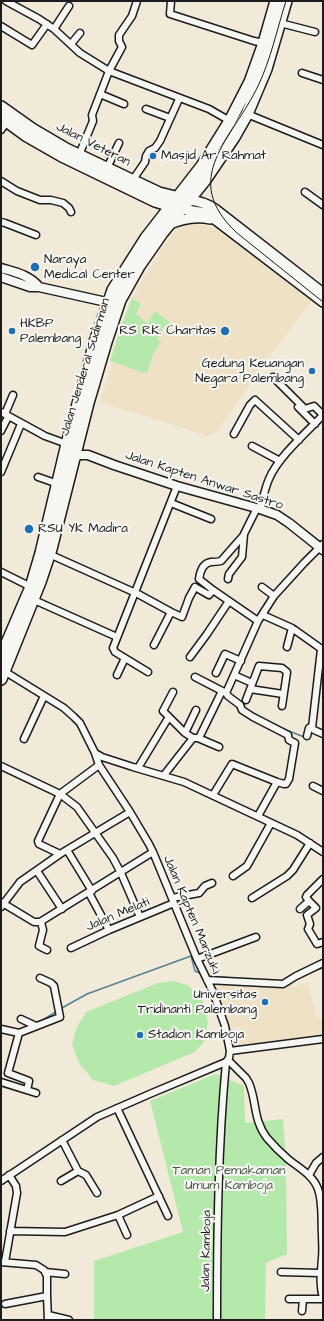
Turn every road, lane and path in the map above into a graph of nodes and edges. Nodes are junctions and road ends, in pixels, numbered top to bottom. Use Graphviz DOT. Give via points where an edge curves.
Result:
graph roads {
  1 [pos="6,1"];
  2 [pos="136,1"];
  3 [pos="171,1"];
  4 [pos="276,1"];
  5 [pos="286,1"];
  6 [pos="69,6"];
  7 [pos="280,23"];
  8 [pos="47,24"];
  9 [pos="1,26"];
  10 [pos="54,29"];
  11 [pos="315,32"];
  12 [pos="80,33"];
  13 [pos="264,43"];
  14 [pos="71,44"];
  15 [pos="109,71"];
  16 [pos="302,74"];
  17 [pos="323,80"];
  18 [pos="100,94"];
  19 [pos="179,99"];
  20 [pos="124,104"];
  21 [pos="1,106"];
  22 [pos="146,109"];
  23 [pos="247,114"];
  24 [pos="170,118"];
  25 [pos="230,122"];
  26 [pos="3,123"];
  27 [pos="119,143"];
  28 [pos="323,145"];
  29 [pos="79,155"];
  30 [pos="107,168"];
  31 [pos="132,180"];
  32 [pos="1,181"];
  33 [pos="305,192"];
  34 [pos="189,200"];
  35 [pos="156,201"];
  36 [pos="174,202"];
  37 [pos="323,205"];
  38 [pos="182,209"];
  39 [pos="71,212"];
  40 [pos="217,221"];
  41 [pos="1,222"];
  42 [pos="168,225"];
  43 [pos="36,235"];
  44 [pos="1,268"];
  45 [pos="11,271"];
  46 [pos="4,278"];
  47 [pos="39,287"];
  48 [pos="323,293"];
  49 [pos="323,302"];
  50 [pos="104,305"];
  51 [pos="274,377"];
  52 [pos="279,388"];
  53 [pos="13,394"];
  54 [pos="5,414"];
  55 [pos="323,415"];
  56 [pos="21,424"];
  57 [pos="314,424"];
  58 [pos="1,431"];
  59 [pos="234,434"];
  60 [pos="299,440"];
  61 [pos="67,444"];
  62 [pos="252,446"];
  63 [pos="70,461"];
  64 [pos="280,461"];
  65 [pos="1,472"];
  66 [pos="38,477"];
  67 [pos="58,484"];
  68 [pos="178,486"];
  69 [pos="170,503"];
  70 [pos="258,509"];
  71 [pos="211,519"];
  72 [pos="243,536"];
  73 [pos="322,547"];
  74 [pos="49,554"];
  75 [pos="1,572"];
  76 [pos="228,579"];
  77 [pos="31,587"];
  78 [pos="262,587"];
  79 [pos="213,590"];
  80 [pos="134,593"];
  81 [pos="274,596"];
  82 [pos="34,600"];
  83 [pos="229,601"];
  84 [pos="171,612"];
  85 [pos="262,615"];
  86 [pos="258,621"];
  87 [pos="292,628"];
  88 [pos="117,637"];
  89 [pos="9,642"];
  90 [pos="154,645"];
  91 [pos="286,647"];
  92 [pos="322,650"];
  93 [pos="1,657"];
  94 [pos="190,657"];
  95 [pos="125,658"];
  96 [pos="241,661"];
  97 [pos="148,672"];
  98 [pos="216,673"];
  99 [pos="3,675"];
  100 [pos="117,675"];
  101 [pos="234,675"];
  102 [pos="195,677"];
  103 [pos="251,686"];
  104 [pos="172,692"];
  105 [pos="224,692"];
  106 [pos="283,694"];
  107 [pos="44,696"];
  108 [pos="246,700"];
  109 [pos="282,706"];
  110 [pos="196,710"];
  111 [pos="167,720"];
  112 [pos="312,726"];
  113 [pos="185,732"];
  114 [pos="323,734"];
  115 [pos="308,736"];
  116 [pos="196,738"];
  117 [pos="24,739"];
  118 [pos="219,747"];
  119 [pos="95,753"];
  120 [pos="99,765"];
  121 [pos="1,766"];
  122 [pos="138,768"];
  123 [pos="164,775"];
  124 [pos="277,782"];
  125 [pos="313,786"];
  126 [pos="323,791"];
  127 [pos="60,794"];
  128 [pos="213,795"];
  129 [pos="130,812"];
  130 [pos="258,816"];
  131 [pos="271,823"];
  132 [pos="96,833"];
  133 [pos="310,843"];
  134 [pos="67,850"];
  135 [pos="322,850"];
  136 [pos="153,852"];
  137 [pos="60,854"];
  138 [pos="37,871"];
  139 [pos="121,873"];
  140 [pos="233,876"];
  141 [pos="323,879"];
  142 [pos="212,882"];
  143 [pos="90,892"];
  144 [pos="252,898"];
  145 [pos="309,900"];
  146 [pos="173,901"];
  147 [pos="2,904"];
  148 [pos="62,909"];
  149 [pos="300,909"];
  150 [pos="140,917"];
  151 [pos="41,922"];
  152 [pos="109,930"];
  153 [pos="256,937"];
  154 [pos="323,942"];
  155 [pos="71,948"];
  156 [pos="47,950"];
  157 [pos="197,959"];
  158 [pos="323,963"];
  159 [pos="205,977"];
  160 [pos="40,978"];
  161 [pos="21,1019"];
  162 [pos="36,1026"];
  163 [pos="1,1029"];
  164 [pos="19,1033"];
  165 [pos="323,1039"];
  166 [pos="230,1052"];
  167 [pos="227,1061"];
  168 [pos="1,1082"];
  169 [pos="26,1090"];
  170 [pos="36,1093"];
  171 [pos="117,1108"];
  172 [pos="62,1140"];
  173 [pos="323,1158"];
  174 [pos="78,1171"];
  175 [pos="9,1174"];
  176 [pos="308,1175"];
  177 [pos="1,1181"];
  178 [pos="61,1181"];
  179 [pos="97,1193"];
  180 [pos="159,1196"];
  181 [pos="118,1215"];
  182 [pos="168,1216"];
  183 [pos="322,1216"];
  184 [pos="10,1231"];
  185 [pos="127,1235"];
  186 [pos="323,1258"];
  187 [pos="3,1262"];
  188 [pos="45,1272"];
  189 [pos="281,1272"];
  190 [pos="320,1273"];
  191 [pos="65,1274"];
  192 [pos="322,1290"];
  193 [pos="47,1296"];
  194 [pos="323,1298"];
  195 [pos="289,1299"];
  196 [pos="303,1299"];
  197 [pos="5,1304"];
  198 [pos="302,1311"];
  199 [pos="48,1317"];
  200 [pos="69,1320"];
  201 [pos="217,1320"];
  1 -- 8 [label="street"];
  2 -- 15 [label="street" via="132,16 119,35 118,41 122,47"];
  3 -- 13 [label="street" via="170,14"];
  4 -- 13 [label="highway, Jalan Jenderal Sudirman"];
  5 -- 7 [label="highway, Jalan Jenderal Sudirman"];
  6 -- 10 [label="street"];
  7 -- 11 [label="street"];
  7 -- 23 [label="highway, Jalan Jenderal Sudirman"];
  8 -- 9 [label="street" via="32,45"];
  8 -- 10 [label="street"];
  10 -- 14 [label="street"];
  12 -- 14 [label="street"];
  13 -- 25 [label="highway, Jalan Jenderal Sudirman" via="250,82"];
  14 -- 15 [label="street"];
  15 -- 18 [label="street"];
  15 -- 19 [label="street"];
  16 -- 17 [label="street"];
  18 -- 20 [label="street"];
  18 -- 29 [label="street" via="92,115 93,121"];
  19 -- 24 [label="street"];
  19 -- 25 [label="street" via="209,109"];
  21 -- 29 [label="highway, Jalan Veteran" via="32,129"];
  22 -- 24 [label="street"];
  23 -- 28 [label="street"];
  23 -- 34 [label="highway, Jalan Jenderal Sudirman" via="234,137"];
  24 -- 31 [label="street" via="160,141 149,151 145,162"];
  25 -- 36 [label="highway, Jalan Jenderal Sudirman" via="202,166"];
  26 -- 35 [label="highway, Jalan Veteran" via="62,156"];
  27 -- 30 [label="street"];
  29 -- 30 [label="highway, Jalan Veteran"];
  30 -- 31 [label="highway, Jalan Veteran"];
  31 -- 36 [label="highway, Jalan Veteran"];
  32 -- 39 [label="street" via="40,200 63,203"];
  33 -- 37 [label="street"];
  34 -- 36 [label="highway"];
  34 -- 38 [label="highway, Jalan Jenderal Sudirman"];
  34 -- 48 [label="main road" via="208,204"];
  35 -- 36 [label="highway, Jalan Veteran"];
  35 -- 50 [label="highway" via="161,213 120,272"];
  36 -- 38 [label="highway"];
  36 -- 50 [label="highway, Jalan Jenderal Sudirman" via="146,238"];
  38 -- 40 [label="main road" via="205,213"];
  38 -- 42 [label="highway, Jalan Jenderal Sudirman"];
  40 -- 42 [label="main road" via="193,218"];
  40 -- 49 [label="main road"];
  41 -- 43 [label="street"];
  42 -- 63 [label="highway, Jalan Jenderal Sudirman" via="139,266 120,300"];
  44 -- 45 [label="street"];
  45 -- 46 [label="street"];
  45 -- 47 [label="street" via="28,278"];
  46 -- 47 [label="street" via="30,287"];
  47 -- 50 [label="street"];
  50 -- 61 [label="highway, Jalan Jenderal Sudirman"];
  51 -- 55 [label="street" via="305,409 314,406"];
  52 -- 57 [label="street"];
  53 -- 54 [label="street"];
  54 -- 56 [label="street"];
  54 -- 58 [label="street"];
  55 -- 57 [label="street"];
  56 -- 61 [label="street"];
  56 -- 65 [label="street"];
  57 -- 60 [label="street"];
  59 -- 60 [label="street" via="255,400"];
  60 -- 64 [label="street"];
  61 -- 63 [label="highway, Jalan Jenderal Sudirman"];
  62 -- 64 [label="street"];
  63 -- 67 [label="highway, Jalan Jenderal Sudirman"];
  63 -- 68 [label="street, Jalan Kapten Anwar Sastro" via="83,454 92,456"];
  63 -- 74 [label="highway, Jalan Jenderal Sudirman"];
  64 -- 70 [label="street" via="268,480"];
  66 -- 67 [label="street"];
  67 -- 77 [label="highway, Jalan Jenderal Sudirman"];
  68 -- 69 [label="street"];
  68 -- 70 [label="street, Jalan Kapten Anwar Sastro"];
  69 -- 71 [label="street"];
  69 -- 80 [label="street"];
  70 -- 72 [label="street"];
  70 -- 73 [label="street, Jalan Kapten Anwar Sastro" via="281,518"];
  72 -- 76 [label="street" via="242,557"];
  72 -- 79 [label="street" via="221,561 204,566 199,579"];
  73 -- 81 [label="street"];
  74 -- 80 [label="street"];
  74 -- 82 [label="highway, Jalan Jenderal Sudirman"];
  75 -- 77 [label="street"];
  77 -- 89 [label="highway, Jalan Jenderal Sudirman"];
  78 -- 81 [label="street"];
  79 -- 83 [label="street"];
  79 -- 84 [label="street" via="209,595 195,587 183,616"];
  80 -- 84 [label="street"];
  80 -- 88 [label="street"];
  81 -- 85 [label="street"];
  82 -- 88 [label="street"];
  82 -- 89 [label="highway, Jalan Jenderal Sudirman"];
  83 -- 86 [label="street"];
  83 -- 94 [label="street"];
  84 -- 90 [label="street"];
  85 -- 86 [label="street"];
  85 -- 87 [label="street"];
  86 -- 96 [label="street"];
  87 -- 91 [label="street"];
  87 -- 92 [label="street"];
  88 -- 95 [label="street" via="113,648"];
  89 -- 93 [label="highway, Jalan Jenderal Sudirman"];
  89 -- 99 [label="highway, Jalan Jenderal Sudirman"];
  92 -- 112 [label="street"];
  95 -- 97 [label="street"];
  95 -- 100 [label="street"];
  96 -- 98 [label="street" via="225,654"];
  96 -- 101 [label="street"];
  99 -- 107 [label="street, Jalan Kapten Marzuki"];
  101 -- 103 [label="street"];
  101 -- 105 [label="street"];
  102 -- 105 [label="street"];
  103 -- 106 [label="street"];
  103 -- 106 [label="street" via="259,666 282,668 287,672"];
  103 -- 108 [label="street"];
  104 -- 113 [label="street" via="164,711"];
  105 -- 116 [label="street"];
  105 -- 124 [label="street" via="252,717 288,734 289,740 295,742 287,783"];
  106 -- 109 [label="street"];
  107 -- 117 [label="street"];
  107 -- 119 [label="street, Jalan Kapten Marzuki" via="80,723"];
  110 -- 113 [label="street"];
  111 -- 122 [label="street"];
  112 -- 114 [label="street" via="313,730"];
  112 -- 115 [label="street" via="309,728"];
  113 -- 116 [label="street"];
  116 -- 118 [label="street"];
  116 -- 123 [label="street"];
  119 -- 120 [label="street, Jalan Kapten Marzuki"];
  119 -- 122 [label="street"];
  120 -- 127 [label="street"];
  120 -- 129 [label="street, Jalan Kapten Marzuki"];
  121 -- 127 [label="street"];
  122 -- 123 [label="street"];
  123 -- 128 [label="street"];
  124 -- 128 [label="street" via="232,764"];
  124 -- 130 [label="street"];
  125 -- 126 [label="street"];
  127 -- 132 [label="street" via="77,807"];
  127 -- 137 [label="street" via="38,841 39,844"];
  128 -- 130 [label="street"];
  129 -- 132 [label="street"];
  129 -- 136 [label="street, Jalan Kapten Marzuki"];
  130 -- 131 [label="street"];
  131 -- 133 [label="street"];
  131 -- 140 [label="street" via="246,866"];
  132 -- 134 [label="street"];
  132 -- 139 [label="street"];
  133 -- 135 [label="street"];
  133 -- 144 [label="street" via="287,876"];
  134 -- 137 [label="street"];
  134 -- 143 [label="street"];
  136 -- 139 [label="street"];
  136 -- 146 [label="street, Jalan Kapten Marzuki"];
  137 -- 138 [label="street"];
  138 -- 147 [label="street" via="20,882"];
  138 -- 148 [label="street"];
  139 -- 143 [label="street"];
  139 -- 150 [label="street"];
  141 -- 145 [label="street" via="307,895"];
  142 -- 146 [label="street, Jalan Melati" via="199,893"];
  143 -- 148 [label="street"];
  143 -- 152 [label="street"];
  145 -- 149 [label="street"];
  145 -- 154 [label="street" via="316,908 307,916 310,924 308,930 317,944"];
  146 -- 150 [label="street, Jalan Melati"];
  146 -- 157 [label="street, Jalan Kapten Marzuki"];
  147 -- 151 [label="street" via="34,922"];
  148 -- 151 [label="street"];
  150 -- 152 [label="street, Jalan Melati"];
  151 -- 156 [label="street" via="43,930 39,946"];
  152 -- 155 [label="street, Jalan Melati"];
  153 -- 157 [label="street"];
  157 -- 159 [label="street, Jalan Kapten Marzuki"];
  158 -- 159 [label="street" via="283,984"];
  159 -- 166 [label="street, Jalan Kapten Marzuki" via="225,1026"];
  160 -- 162 [label="street" via="54,986 60,1017"];
  161 -- 162 [label="street"];
  162 -- 164 [label="street"];
  163 -- 164 [label="street"];
  164 -- 169 [label="street" via="8,1073 29,1081"];
  165 -- 166 [label="street"];
  166 -- 167 [label="street, Jalan Kapten Marzuki"];
  167 -- 171 [label="street"];
  167 -- 176 [label="street" via="249,1083 257,1119 266,1137"];
  167 -- 201 [label="street, Jalan Kamboja" via="221,1110"];
  168 -- 169 [label="street"];
  169 -- 170 [label="street"];
  171 -- 172 [label="street" via="97,1117"];
  171 -- 180 [label="street"];
  172 -- 174 [label="street"];
  172 -- 175 [label="street"];
  173 -- 176 [label="street"];
  174 -- 178 [label="street"];
  174 -- 179 [label="street" via="87,1176"];
  175 -- 177 [label="street"];
  175 -- 184 [label="street" via="17,1193"];
  176 -- 183 [label="street" via="318,1191"];
  180 -- 181 [label="street"];
  180 -- 182 [label="street"];
  181 -- 184 [label="street" via="62,1233"];
  181 -- 185 [label="street"];
  183 -- 186 [label="street"];
  184 -- 187 [label="street"];
  186 -- 190 [label="street"];
  187 -- 188 [label="street" via="38,1265"];
  188 -- 191 [label="street"];
  188 -- 193 [label="street"];
  189 -- 190 [label="street"];
  190 -- 192 [label="street"];
  192 -- 194 [label="street"];
  193 -- 197 [label="street"];
  193 -- 199 [label="street"];
  194 -- 196 [label="street"];
  195 -- 196 [label="street"];
  196 -- 198 [label="street"];
  199 -- 200 [label="street"];
}
